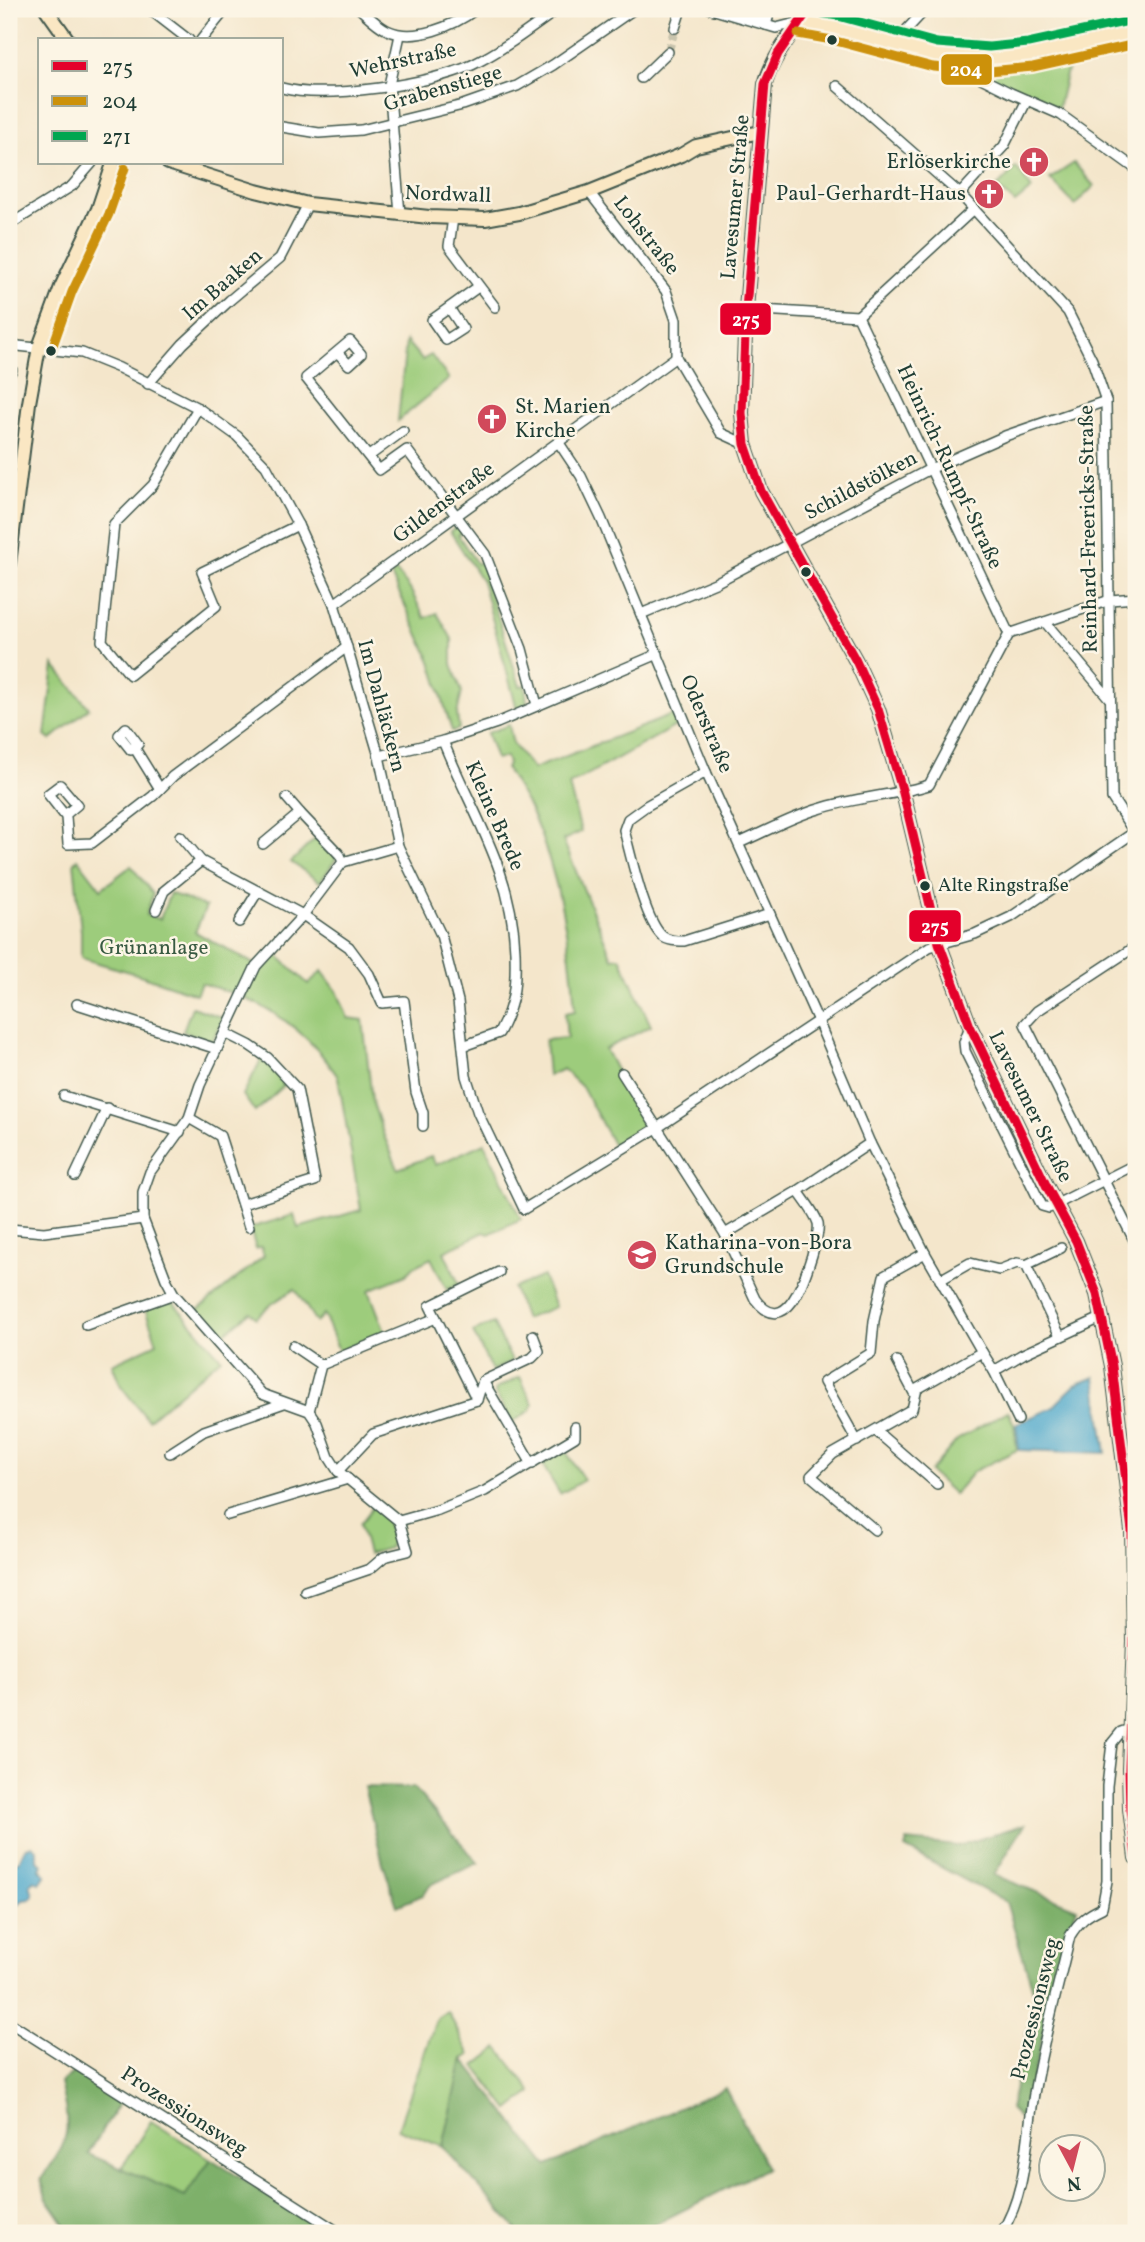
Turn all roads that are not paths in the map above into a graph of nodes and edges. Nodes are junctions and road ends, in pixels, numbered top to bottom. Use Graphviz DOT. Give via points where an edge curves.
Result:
graph roads {
  1 [pos="46,9"];
  2 [pos="149,9"];
  3 [pos="226,9"];
  4 [pos="360,9"];
  5 [pos="476,9"];
  6 [pos="558,9"];
  7 [pos="634,9"];
  8 [pos="681,9"];
  9 [pos="710,9"];
  10 [pos="740,9"];
  11 [pos="809,9"];
  12 [pos="926,9"];
  13 [pos="800,22"];
  14 [pos="766,25"];
  15 [pos="675,28"];
  16 [pos="1136,32"];
  17 [pos="401,34"];
  18 [pos="67,38"];
  19 [pos="187,38"];
  20 [pos="203,38"];
  21 [pos="894,43"];
  22 [pos="668,52"];
  23 [pos="935,55"];
  24 [pos="641,78"];
  25 [pos="389,85"];
  26 [pos="838,86"];
  27 [pos="284,89"];
  28 [pos="1027,100"];
  29 [pos="393,123"];
  30 [pos="284,127"];
  31 [pos="760,132"];
  32 [pos="91,164"];
  33 [pos="111,164"];
  34 [pos="171,164"];
  35 [pos="1136,169"];
  36 [pos="589,192"];
  37 [pos="960,194"];
  38 [pos="308,204"];
  39 [pos="974,209"];
  40 [pos="400,214"];
  41 [pos="453,218"];
  42 [pos="9,225"];
  43 [pos="478,287"];
  44 [pos="495,307"];
  45 [pos="449,308"];
  46 [pos="746,309"];
  47 [pos="858,316"];
  48 [pos="9,345"];
  49 [pos="39,347"];
  50 [pos="337,352"];
  51 [pos="676,357"];
  52 [pos="148,384"];
  53 [pos="1106,401"];
  54 [pos="198,408"];
  55 [pos="559,443"];
  56 [pos="745,444"];
  57 [pos="407,450"];
  58 [pos="369,456"];
  59 [pos="930,469"];
  60 [pos="457,516"];
  61 [pos="298,525"];
  62 [pos="789,542"];
  63 [pos="9,564"];
  64 [pos="1136,598"];
  65 [pos="1110,600"];
  66 [pos="334,604"];
  67 [pos="641,614"];
  68 [pos="1045,622"];
  69 [pos="1009,634"];
  70 [pos="347,647"];
  71 [pos="658,654"];
  72 [pos="1110,698"];
  73 [pos="537,705"];
  74 [pos="443,741"];
  75 [pos="134,747"];
  76 [pos="379,756"];
  77 [pos="706,772"];
  78 [pos="160,789"];
  79 [pos="903,793"];
  80 [pos="287,797"];
  81 [pos="300,813"];
  82 [pos="65,815"];
  83 [pos="1135,832"];
  84 [pos="180,836"];
  85 [pos="739,843"];
  86 [pos="263,844"];
  87 [pos="398,846"];
  88 [pos="201,861"];
  89 [pos="343,862"];
  90 [pos="258,891"];
  91 [pos="156,910"];
  92 [pos="770,914"];
  93 [pos="303,915"];
  94 [pos="239,922"];
  95 [pos="939,943"];
  96 [pos="1136,946"];
  97 [pos="78,1004"];
  98 [pos="818,1021"];
  99 [pos="225,1033"];
  100 [pos="463,1046"];
  101 [pos="217,1049"];
  102 [pos="622,1073"];
  103 [pos="64,1096"];
  104 [pos="107,1108"];
  105 [pos="189,1118"];
  106 [pos="423,1126"];
  107 [pos="657,1128"];
  108 [pos="180,1132"];
  109 [pos="870,1143"];
  110 [pos="1136,1164"];
  111 [pos="75,1176"];
  112 [pos="1104,1181"];
  113 [pos="798,1191"];
  114 [pos="1057,1204"];
  115 [pos="243,1205"];
  116 [pos="143,1219"];
  117 [pos="249,1227"];
  118 [pos="9,1229"];
  119 [pos="725,1234"];
  120 [pos="1136,1244"];
  121 [pos="1061,1248"];
  122 [pos="925,1253"];
  123 [pos="1026,1265"];
  124 [pos="499,1272"];
  125 [pos="940,1280"];
  126 [pos="174,1294"];
  127 [pos="1103,1317"];
  128 [pos="436,1318"];
  129 [pos="86,1325"];
  130 [pos="533,1335"];
  131 [pos="1060,1336"];
  132 [pos="293,1346"];
  133 [pos="982,1352"];
  134 [pos="897,1361"];
  135 [pos="321,1365"];
  136 [pos="994,1371"];
  137 [pos="483,1381"];
  138 [pos="914,1393"];
  139 [pos="477,1400"];
  140 [pos="284,1403"];
  141 [pos="309,1411"];
  142 [pos="1018,1420"];
  143 [pos="575,1427"];
  144 [pos="876,1431"];
  145 [pos="857,1441"];
  146 [pos="170,1453"];
  147 [pos="532,1464"];
  148 [pos="338,1471"];
  149 [pos="348,1479"];
  150 [pos="937,1483"];
  151 [pos="228,1515"];
  152 [pos="399,1521"];
  153 [pos="876,1530"];
  154 [pos="305,1591"];
  155 [pos="1130,1729"];
  156 [pos="1136,1858"];
  157 [pos="9,2022"];
  158 [pos="340,2233"];
  159 [pos="1001,2233"];
  1 -- 18 [label="street"];
  2 -- 19 [label="street"];
  3 -- 20 [label="street"];
  4 -- 17 [label="street" via="385,29"];
  5 -- 17 [label="street" via="435,31"];
  6 -- 25 [label="street, Wehrstraße" via="471,65"];
  7 -- 29 [label="street, Grabenstiege" via="517,86"];
  8 -- 15 [label="street"];
  9 -- 14 [label="street"];
  10 -- 14 [label="street" via="768,18"];
  11 -- 13 [label="street, Lavesumer Straße"];
  12 -- 21 [label="street"];
  13 -- 14 [label="street" via="776,28"];
  13 -- 21 [label="street"];
  13 -- 31 [label="street, Lavesumer Straße" via="771,65"];
  16 -- 23 [label="street" via="1030,55 989,59"];
  17 -- 25 [label="street"];
  21 -- 23 [label="street"];
  22 -- 24 [label="street"];
  23 -- 28 [label="street"];
  25 -- 27 [label="street, Wehrstraße" via="328,93"];
  25 -- 29 [label="street"];
  26 -- 37 [label="street, Reinhard-Freericks-Straße"];
  28 -- 35 [label="street" via="1061,115"];
  28 -- 37 [label="street" via="1004,146"];
  29 -- 30 [label="street, Grabenstiege" via="319,133"];
  29 -- 40 [label="street"];
  31 -- 36 [label="street, Nordwall" via="696,146"];
  31 -- 46 [label="street, Lavesumer Straße"];
  32 -- 42 [label="street" via="72,186"];
  33 -- 49 [label="street" via="98,209"];
  34 -- 38 [label="street, Nordwall"];
  36 -- 41 [label="street, Nordwall" via="519,213"];
  36 -- 51 [label="street, Lohstraße" via="666,291 676,320"];
  37 -- 39 [label="street, Reinhard-Freericks-Straße"];
  38 -- 40 [label="street, Nordwall"];
  38 -- 52 [label="street, Im Baaken" via="280,258 183,344"];
  39 -- 47 [label="street"];
  39 -- 53 [label="street, Reinhard-Freericks-Straße" via="1068,312"];
  40 -- 41 [label="street, Nordwall"];
  41 -- 43 [label="street" via="449,246"];
  43 -- 44 [label="street"];
  43 -- 45 [label="street"];
  46 -- 47 [label="street"];
  46 -- 56 [label="street, Lavesumer Straße"];
  47 -- 59 [label="street, Heinrich-Rumpf-Straße"];
  48 -- 49 [label="street, Im Dahläckern"];
  49 -- 52 [label="street, Im Dahläckern" via="82,353"];
  49 -- 63 [label="street"];
  50 -- 58 [label="street" via="306,379"];
  51 -- 55 [label="street, Gildenstraße"];
  51 -- 56 [label="street" via="721,433"];
  52 -- 54 [label="street, Im Dahläckern"];
  53 -- 59 [label="street, Schildstölken" via="1005,436"];
  53 -- 65 [label="street, Reinhard-Freericks-Straße"];
  54 -- 61 [label="street, Im Dahläckern" via="237,436 266,466"];
  54 -- 61 [label="street" via="153,485 114,524 102,640 130,675 216,606 202,572"];
  55 -- 60 [label="street, Gildenstraße"];
  55 -- 67 [label="street, Oderstraße" via="581,476"];
  56 -- 62 [label="street, Lavesumer Straße" via="761,491"];
  57 -- 58 [label="street" via="379,470"];
  57 -- 58 [label="street" via="400,434"];
  57 -- 60 [label="street"];
  59 -- 62 [label="street, Schildstölken"];
  59 -- 69 [label="street, Heinrich-Rumpf-Straße"];
  60 -- 66 [label="street, Gildenstraße"];
  60 -- 73 [label="street" via="485,554 522,649"];
  61 -- 66 [label="street, Im Dahläckern"];
  62 -- 67 [label="street, Schildstölken" via="715,583"];
  62 -- 79 [label="street, Lavesumer Straße" via="878,709"];
  64 -- 65 [label="street"];
  65 -- 68 [label="street"];
  65 -- 72 [label="street, Reinhard-Freericks-Straße"];
  66 -- 70 [label="street, Im Dahläckern"];
  67 -- 71 [label="street, Oderstraße"];
  68 -- 69 [label="street"];
  68 -- 72 [label="street, Reinhard-Freericks-Straße"];
  69 -- 79 [label="street" via="929,785"];
  70 -- 76 [label="street, Im Dahläckern"];
  70 -- 78 [label="street"];
  71 -- 73 [label="street"];
  71 -- 77 [label="street, Oderstraße"];
  72 -- 83 [label="street, Reinhard-Freericks-Straße" via="1112,798"];
  73 -- 74 [label="street"];
  74 -- 76 [label="street"];
  74 -- 100 [label="street, Kleine Brede" via="506,884 514,930 510,1010 499,1033"];
  75 -- 78 [label="street"];
  76 -- 87 [label="street, Im Dahläckern"];
  77 -- 85 [label="street, Oderstraße"];
  77 -- 92 [label="street" via="628,818 624,830 644,902 662,935 672,941 684,942"];
  78 -- 82 [label="street" via="92,843 68,844"];
  79 -- 85 [label="street" via="817,809"];
  79 -- 95 [label="street, Lavesumer Straße"];
  80 -- 81 [label="street"];
  81 -- 86 [label="street"];
  81 -- 89 [label="street"];
  83 -- 95 [label="street" via="1011,917 975,934"];
  84 -- 88 [label="street"];
  85 -- 92 [label="street, Oderstraße"];
  87 -- 89 [label="street"];
  87 -- 100 [label="street, Im Dahläckern" via="441,935 458,1001"];
  88 -- 90 [label="street"];
  88 -- 91 [label="street" via="164,891"];
  89 -- 93 [label="street"];
  90 -- 93 [label="street"];
  90 -- 94 [label="street"];
  92 -- 98 [label="street, Oderstraße"];
  93 -- 99 [label="street" via="256,966"];
  93 -- 106 [label="street" via="349,947 369,974 382,1003 404,1001"];
  95 -- 98 [label="street"];
  95 -- 114 [label="street, Lavesumer Straße" via="970,1027"];
  96 -- 112 [label="street" via="1037,1011 1025,1024"];
  97 -- 101 [label="street"];
  98 -- 107 [label="street"];
  98 -- 109 [label="street, Oderstraße"];
  99 -- 101 [label="street"];
  99 -- 115 [label="street" via="268,1058 297,1089 315,1181"];
  100 -- 107 [label="street, Im Dahläckern" via="466,1076 478,1113 524,1209"];
  101 -- 105 [label="street"];
  102 -- 107 [label="street"];
  103 -- 104 [label="street"];
  104 -- 108 [label="street"];
  104 -- 111 [label="street"];
  105 -- 108 [label="street"];
  105 -- 115 [label="street" via="220,1136"];
  107 -- 119 [label="street"];
  108 -- 116 [label="street" via="145,1183"];
  109 -- 113 [label="street"];
  109 -- 122 [label="street, Oderstraße"];
  110 -- 112 [label="street"];
  112 -- 114 [label="street"];
  112 -- 120 [label="street"];
  113 -- 119 [label="street"];
  113 -- 119 [label="street" via="818,1223 817,1236 798,1294 779,1312 762,1308 755,1299"];
  114 -- 127 [label="street, Lavesumer Straße" via="1088,1268"];
  115 -- 117 [label="street"];
  116 -- 118 [label="street" via="44,1232"];
  116 -- 126 [label="street"];
  121 -- 123 [label="street"];
  122 -- 125 [label="street, Oderstraße"];
  122 -- 145 [label="street" via="884,1276 872,1353 824,1382"];
  123 -- 125 [label="street" via="1017,1263 999,1270 970,1263"];
  123 -- 131 [label="street"];
  124 -- 128 [label="street" via="430,1306"];
  125 -- 133 [label="street, Oderstraße"];
  126 -- 129 [label="street"];
  126 -- 140 [label="street" via="262,1394"];
  127 -- 131 [label="street"];
  127 -- 155 [label="street, Lavesumer Straße" via="1132,1531"];
  128 -- 135 [label="street"];
  128 -- 139 [label="street"];
  130 -- 137 [label="street" via="539,1351 532,1358"];
  131 -- 136 [label="street"];
  132 -- 135 [label="street"];
  133 -- 136 [label="street, Oderstraße"];
  133 -- 138 [label="street"];
  134 -- 138 [label="street"];
  135 -- 141 [label="street"];
  136 -- 142 [label="street, Oderstraße"];
  137 -- 139 [label="street"];
  137 -- 147 [label="street"];
  138 -- 144 [label="street" via="912,1409"];
  139 -- 148 [label="street" via="373,1434"];
  140 -- 141 [label="street"];
  140 -- 146 [label="street" via="204,1430"];
  141 -- 148 [label="street"];
  143 -- 147 [label="street" via="575,1437"];
  144 -- 145 [label="street"];
  144 -- 150 [label="street"];
  145 -- 153 [label="street" via="833,1454 811,1476"];
  147 -- 152 [label="street" via="485,1491"];
  148 -- 149 [label="street"];
  149 -- 151 [label="street"];
  149 -- 152 [label="street"];
  152 -- 154 [label="street" via="408,1550 384,1557 370,1569"];
  155 -- 156 [label="street, Lavesumer Straße" via="1129,1789"];
  155 -- 159 [label="street, Prozessionsweg" via="1112,1743 1102,1908 1087,1914 1070,1936 1035,2089 1019,2186"];
  157 -- 158 [label="street, Prozessionsweg"];
}
